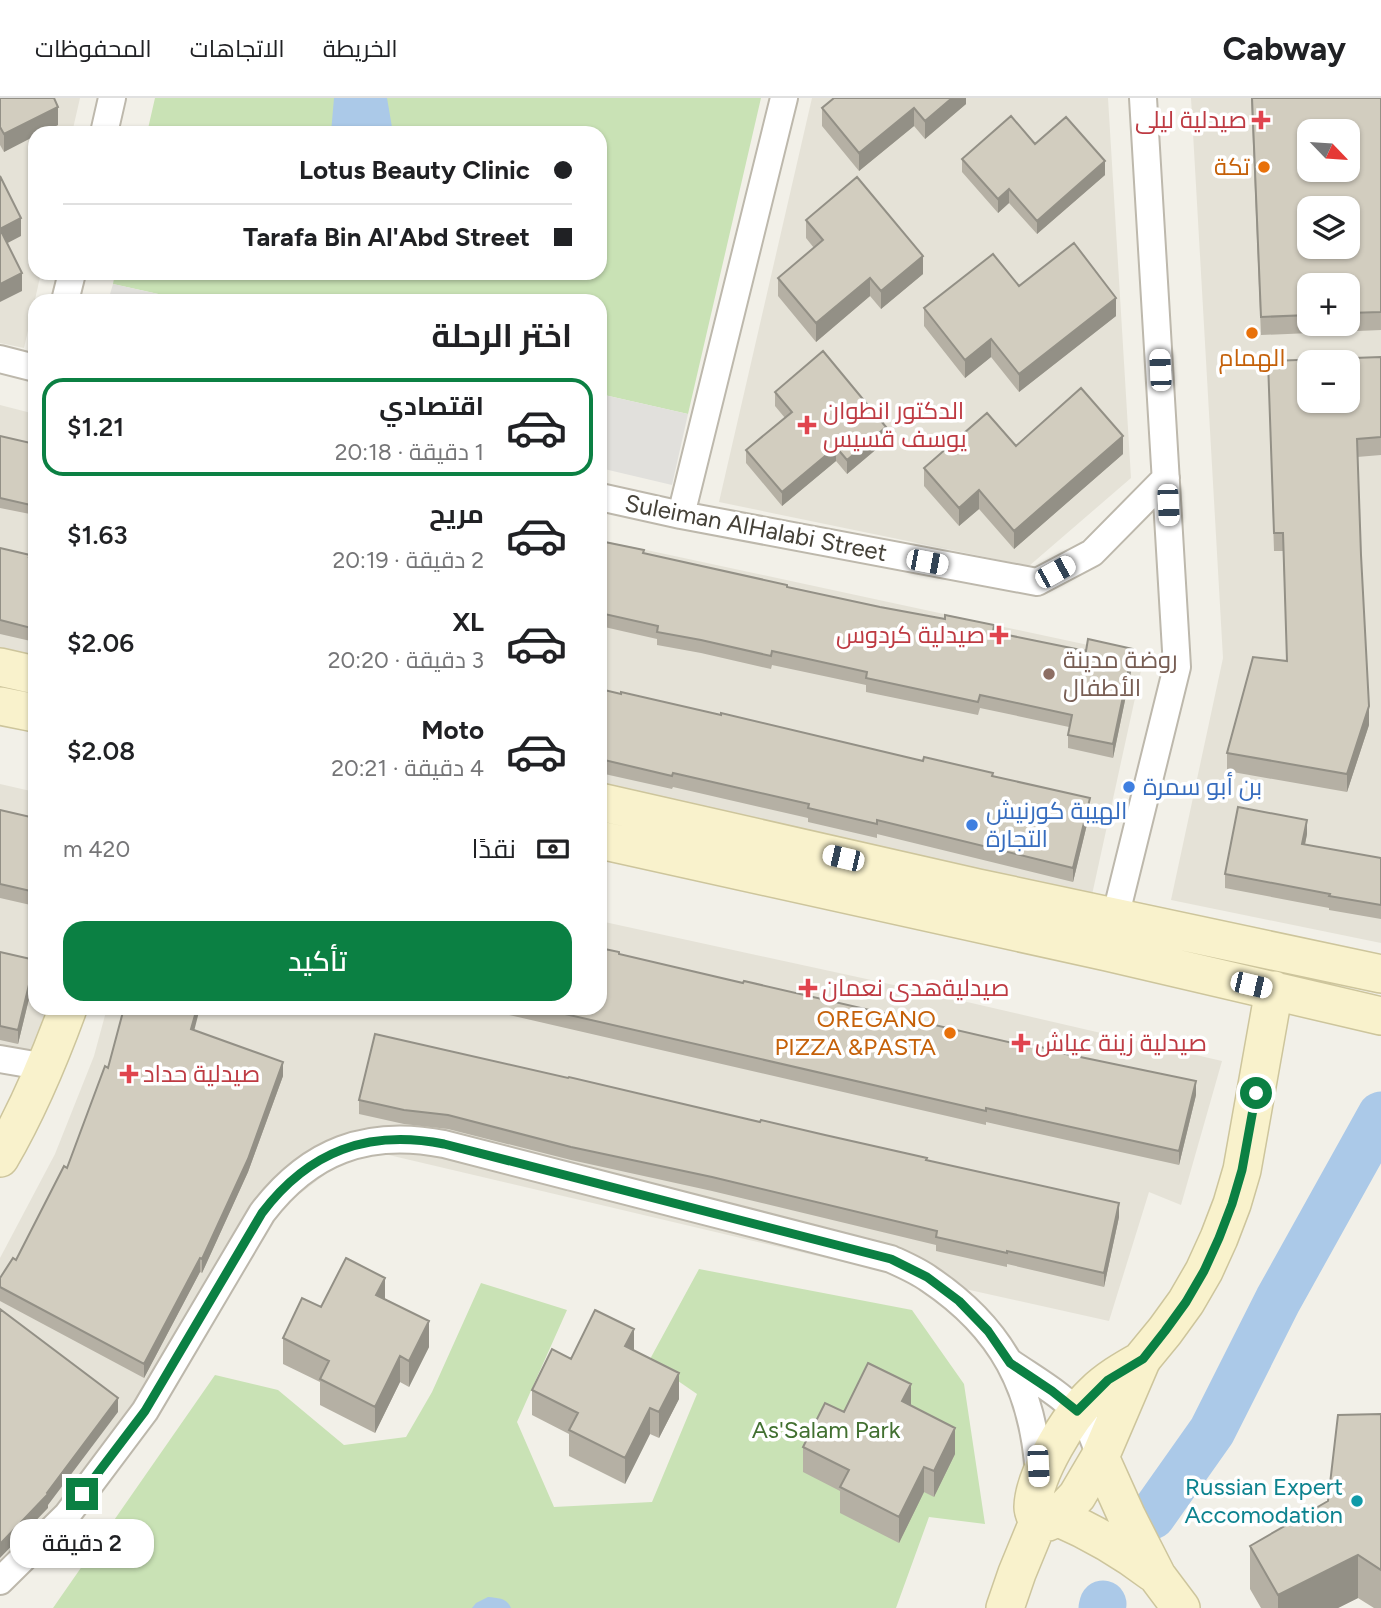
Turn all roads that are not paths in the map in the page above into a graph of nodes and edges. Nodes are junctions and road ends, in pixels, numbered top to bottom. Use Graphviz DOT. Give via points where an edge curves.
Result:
graph roads {
  1 [pos="112,98"];
  2 [pos="784,98"];
  3 [pos="1143,98"];
  4 [pos="106,126"];
  5 [pos="0,359"];
  6 [pos="28,366"];
  7 [pos="1166,478"];
  8 [pos="607,499"];
  9 [pos="681,515"];
  10 [pos="0,667"];
  11 [pos="28,673"];
  12 [pos="0,706"];
  13 [pos="28,712"];
  14 [pos="607,804"];
  15 [pos="607,842"];
  16 [pos="1115,917"];
  17 [pos="1107,952"];
  18 [pos="1381,974"];
  19 [pos="1275,990"];
  20 [pos="65,1015"];
  21 [pos="1381,1016"];
  22 [pos="0,1059"];
  23 [pos="46,1067"];
  24 [pos="0,1158"];
  25 [pos="1143,1359"];
  26 [pos="1010,1363"];
  27 [pos="1077,1411"];
  28 [pos="1100,1457"];
  29 [pos="1039,1481"];
  30 [pos="1048,1520"];
  31 [pos="1157,1576"];
  32 [pos="0,1581"];
  33 [pos="1005,1608"];
  34 [pos="1181,1608"];
  1 -- 4 [label="street"];
  2 -- 9 [label="street"];
  3 -- 7 [label="street"];
  5 -- 6 [label="street"];
  7 -- 9 [label="street, Suleiman AlHalabi Street" via="1091,552 1037,582"];
  7 -- 16 [label="street" via="1177,667"];
  8 -- 9 [label="street, Suleiman AlHalabi Street"];
  10 -- 11 [label="main road"];
  12 -- 13 [label="main road"];
  14 -- 16 [label="main road"];
  15 -- 17 [label="main road"];
  16 -- 17 [label="street"];
  16 -- 18 [label="main road"];
  17 -- 19 [label="main road"];
  19 -- 21 [label="main road"];
  19 -- 25 [label="main road" via="1232,1204 1204,1271"];
  20 -- 23 [label="main road"];
  22 -- 23 [label="street"];
  23 -- 24 [label="main road"];
  25 -- 27 [label="main road" via="1108,1380"];
  25 -- 28 [label="main road"];
  26 -- 27 [label="street"];
  26 -- 29 [label="street" via="1032,1420"];
  26 -- 32 [label="street" via="959,1301 927,1277 891,1259 444,1144 421,1139 375,1140 332,1153 276,1194 145,1411 67,1515"];
  27 -- 28 [label="street"];
  27 -- 29 [label="main road"];
  28 -- 30 [label="main road" via="1077,1496"];
  28 -- 31 [label="main road"];
  29 -- 30 [label="main road" via="1034,1514"];
  30 -- 31 [label="main road" via="1084,1528"];
  30 -- 33 [label="main road" via="1017,1573"];
  31 -- 34 [label="main road"];
}
